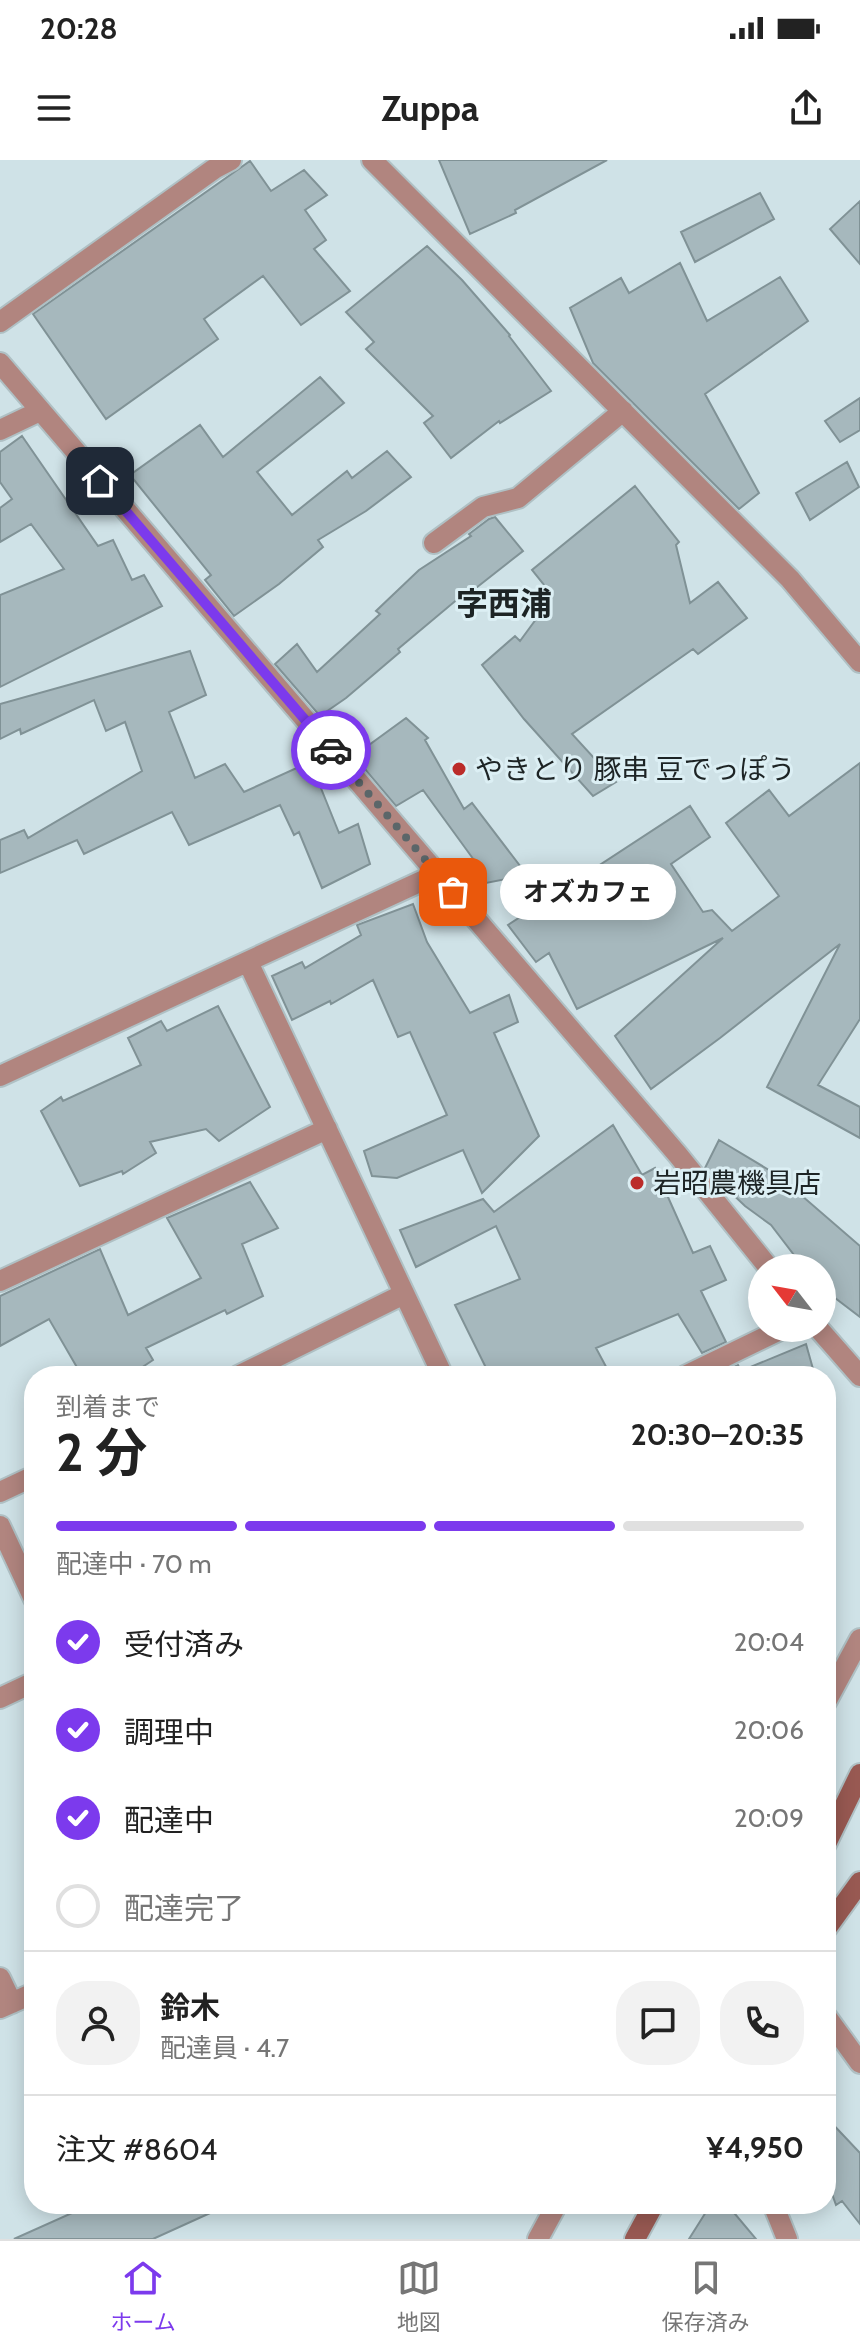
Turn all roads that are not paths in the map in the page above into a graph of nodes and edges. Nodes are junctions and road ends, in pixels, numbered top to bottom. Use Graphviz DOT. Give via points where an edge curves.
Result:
graph roads {
  1 [pos="231,160"];
  2 [pos="372,160"];
  3 [pos="0,322"];
  4 [pos="0,363"];
  5 [pos="40,411"];
  6 [pos="623,411"];
  7 [pos="0,430"];
  8 [pos="434,543"];
  9 [pos="860,662"];
  10 [pos="437,874"];
  11 [pos="248,962"];
  12 [pos="2,1071"];
  13 [pos="327,1129"];
  14 [pos="758,1254"];
  15 [pos="0,1281"];
  16 [pos="404,1294"];
  17 [pos="755,1342"];
  18 [pos="830,1342"];
  19 [pos="258,1366"];
  20 [pos="438,1366"];
  21 [pos="706,1366"];
  22 [pos="860,1376"];
  23 [pos="24,1481"];
  24 [pos="0,1492"];
  25 [pos="0,1526"];
  26 [pos="24,1578"];
  27 [pos="860,1639"];
  28 [pos="836,1683"];
  29 [pos="24,1687"];
  30 [pos="0,1698"];
  31 [pos="860,1774"];
  32 [pos="836,1823"];
  33 [pos="860,1882"];
  34 [pos="836,1915"];
  35 [pos="0,1978"];
  36 [pos="6,2006"];
  37 [pos="836,2030"];
  38 [pos="860,2063"];
  39 [pos="552,2214"];
  40 [pos="649,2214"];
  41 [pos="777,2214"];
  42 [pos="538,2239"];
  43 [pos="635,2239"];
  44 [pos="787,2239"];
  1 -- 3 [label="street"];
  2 -- 6 [label="street"];
  4 -- 5 [label="street"];
  5 -- 7 [label="street"];
  5 -- 10 [label="street"];
  6 -- 8 [label="street" via="518,498 483,507"];
  6 -- 9 [label="street" via="790,579"];
  10 -- 11 [label="street"];
  10 -- 14 [label="street"];
  11 -- 12 [label="street"];
  11 -- 13 [label="street"];
  13 -- 15 [label="street"];
  13 -- 16 [label="street"];
  16 -- 19 [label="street"];
  16 -- 20 [label="street"];
  17 -- 21 [label="street"];
  18 -- 22 [label="street"];
  23 -- 24 [label="street"];
  25 -- 26 [label="street"];
  27 -- 28 [label="street"];
  29 -- 30 [label="street"];
  31 -- 32 [label="main road"];
  33 -- 34 [label="main road"];
  35 -- 36 [label="street"];
  37 -- 38 [label="street"];
  39 -- 42 [label="street"];
  40 -- 43 [label="main road"];
  41 -- 44 [label="street"];
}
